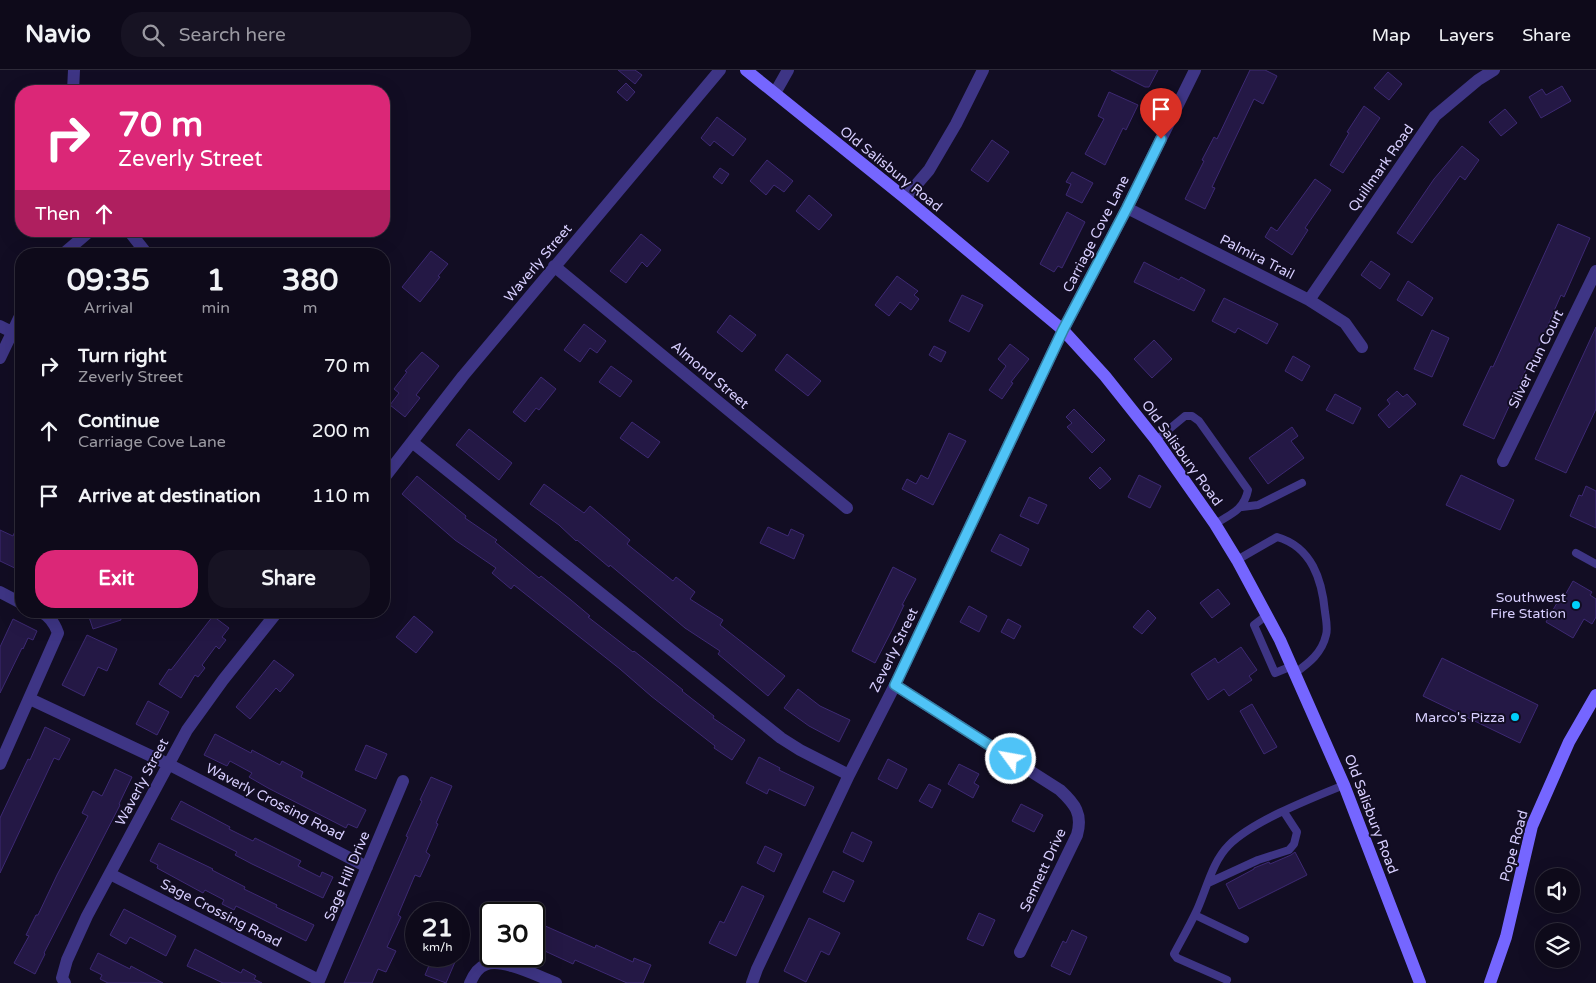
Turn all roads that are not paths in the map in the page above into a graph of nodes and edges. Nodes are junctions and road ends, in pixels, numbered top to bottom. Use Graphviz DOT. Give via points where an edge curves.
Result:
graph roads {
  1 [pos="74,70"];
  2 [pos="720,70"];
  3 [pos="746,70"];
  4 [pos="788,70"];
  5 [pos="983,70"];
  6 [pos="1195,70"];
  7 [pos="1494,70"];
  8 [pos="73,85"];
  9 [pos="775,93"];
  10 [pos="904,198"];
  11 [pos="1127,208"];
  12 [pos="83,237"];
  13 [pos="134,237"];
  14 [pos="69,248"];
  15 [pos="142,248"];
  16 [pos="554,266"];
  17 [pos="1596,271"];
  18 [pos="1309,300"];
  19 [pos="0,326"];
  20 [pos="15,326"];
  21 [pos="1063,330"];
  22 [pos="12,332"];
  23 [pos="1362,347"];
  24 [pos="0,358"];
  25 [pos="1156,440"];
  26 [pos="412,442"];
  27 [pos="1503,461"];
  28 [pos="390,470"];
  29 [pos="1302,483"];
  30 [pos="1242,507"];
  31 [pos="847,508"];
  32 [pos="1215,524"];
  33 [pos="1576,553"];
  34 [pos="1237,560"];
  35 [pos="1596,564"];
  36 [pos="0,592"];
  37 [pos="15,600"];
  38 [pos="1267,615"];
  39 [pos="50,618"];
  40 [pos="272,618"];
  41 [pos="1293,669"];
  42 [pos="895,685"];
  43 [pos="1595,697"];
  44 [pos="30,699"];
  45 [pos="0,764"];
  46 [pos="168,764"];
  47 [pos="849,775"];
  48 [pos="403,781"];
  49 [pos="1344,786"];
  50 [pos="1284,812"];
  51 [pos="367,867"];
  52 [pos="110,874"];
  53 [pos="1208,883"];
  54 [pos="1195,914"];
  55 [pos="1245,938"];
  56 [pos="1020,952"];
  57 [pos="1227,980"];
  58 [pos="319,981"];
  59 [pos="64,983"];
  60 [pos="470,983"];
  61 [pos="556,983"];
  62 [pos="752,983"];
  63 [pos="1420,983"];
  64 [pos="1490,983"];
  1 -- 8 [label="street"];
  2 -- 16 [label="street, Waverly Street"];
  3 -- 9 [label="main road, Old Salisbury Road"];
  4 -- 9 [label="street"];
  5 -- 10 [label="street" via="929,170"];
  6 -- 11 [label="street, Carriage Cove Lane"];
  7 -- 18 [label="street, Quillmark Road" via="1435,116"];
  9 -- 10 [label="main road, Old Salisbury Road"];
  10 -- 21 [label="main road, Old Salisbury Road"];
  11 -- 18 [label="street, Palmira Trail"];
  11 -- 21 [label="street, Carriage Cove Lane"];
  12 -- 14 [label="street"];
  13 -- 15 [label="street"];
  16 -- 26 [label="street, Waverly Street"];
  16 -- 31 [label="street, Almond Street"];
  17 -- 27 [label="street, Silver Run Court"];
  18 -- 23 [label="street, Palmira Trail" via="1345,323"];
  19 -- 22 [label="street"];
  20 -- 22 [label="street"];
  21 -- 25 [label="main road, Old Salisbury Road"];
  21 -- 42 [label="street, Zeverly Street"];
  22 -- 24 [label="street"];
  25 -- 30 [label="lane" via="1185,416 1199,421 1248,490"];
  25 -- 32 [label="main road, Old Salisbury Road"];
  26 -- 28 [label="street, Waverly Street"];
  26 -- 47 [label="street" via="781,738"];
  29 -- 30 [label="lane" via="1258,505"];
  30 -- 32 [label="lane"];
  32 -- 34 [label="main road, Old Salisbury Road"];
  33 -- 35 [label="lane"];
  34 -- 38 [label="main road, Old Salisbury Road"];
  34 -- 41 [label="lane" via="1277,537 1300,549 1316,570 1327,634 1319,652 1308,664"];
  36 -- 37 [label="street"];
  38 -- 41 [label="main road, Old Salisbury Road"];
  38 -- 41 [label="lane" via="1254,625 1275,673"];
  39 -- 44 [label="street" via="58,633"];
  40 -- 46 [label="street, Waverly Street" via="187,730"];
  41 -- 49 [label="main road, Old Salisbury Road"];
  42 -- 47 [label="street, Zeverly Street"];
  42 -- 56 [label="street, Sennett Drive" via="1060,790 1077,810 1078,835"];
  43 -- 64 [label="main road, Pope Road" via="1569,742 1532,826 1506,937"];
  44 -- 45 [label="street"];
  44 -- 46 [label="street, Waverly Crossing Road"];
  46 -- 51 [label="street, Waverly Crossing Road"];
  46 -- 52 [label="street, Waverly Street"];
  47 -- 62 [label="street, Zeverly Street"];
  48 -- 51 [label="street, Sage Hill Drive"];
  49 -- 50 [label="lane"];
  49 -- 63 [label="main road, Old Salisbury Road"];
  50 -- 53 [label="lane" via="1254,826 1228,845"];
  50 -- 53 [label="lane" via="1297,832 1289,850"];
  51 -- 58 [label="street, Sage Hill Drive"];
  52 -- 58 [label="street, Sage Crossing Road"];
  52 -- 59 [label="street, Waverly Street" via="67,960 62,978"];
  53 -- 54 [label="lane"];
  54 -- 55 [label="lane"];
  54 -- 57 [label="lane" via="1174,954"];
  60 -- 61 [label="street" via="484,965 493,963 505,964"];
}
